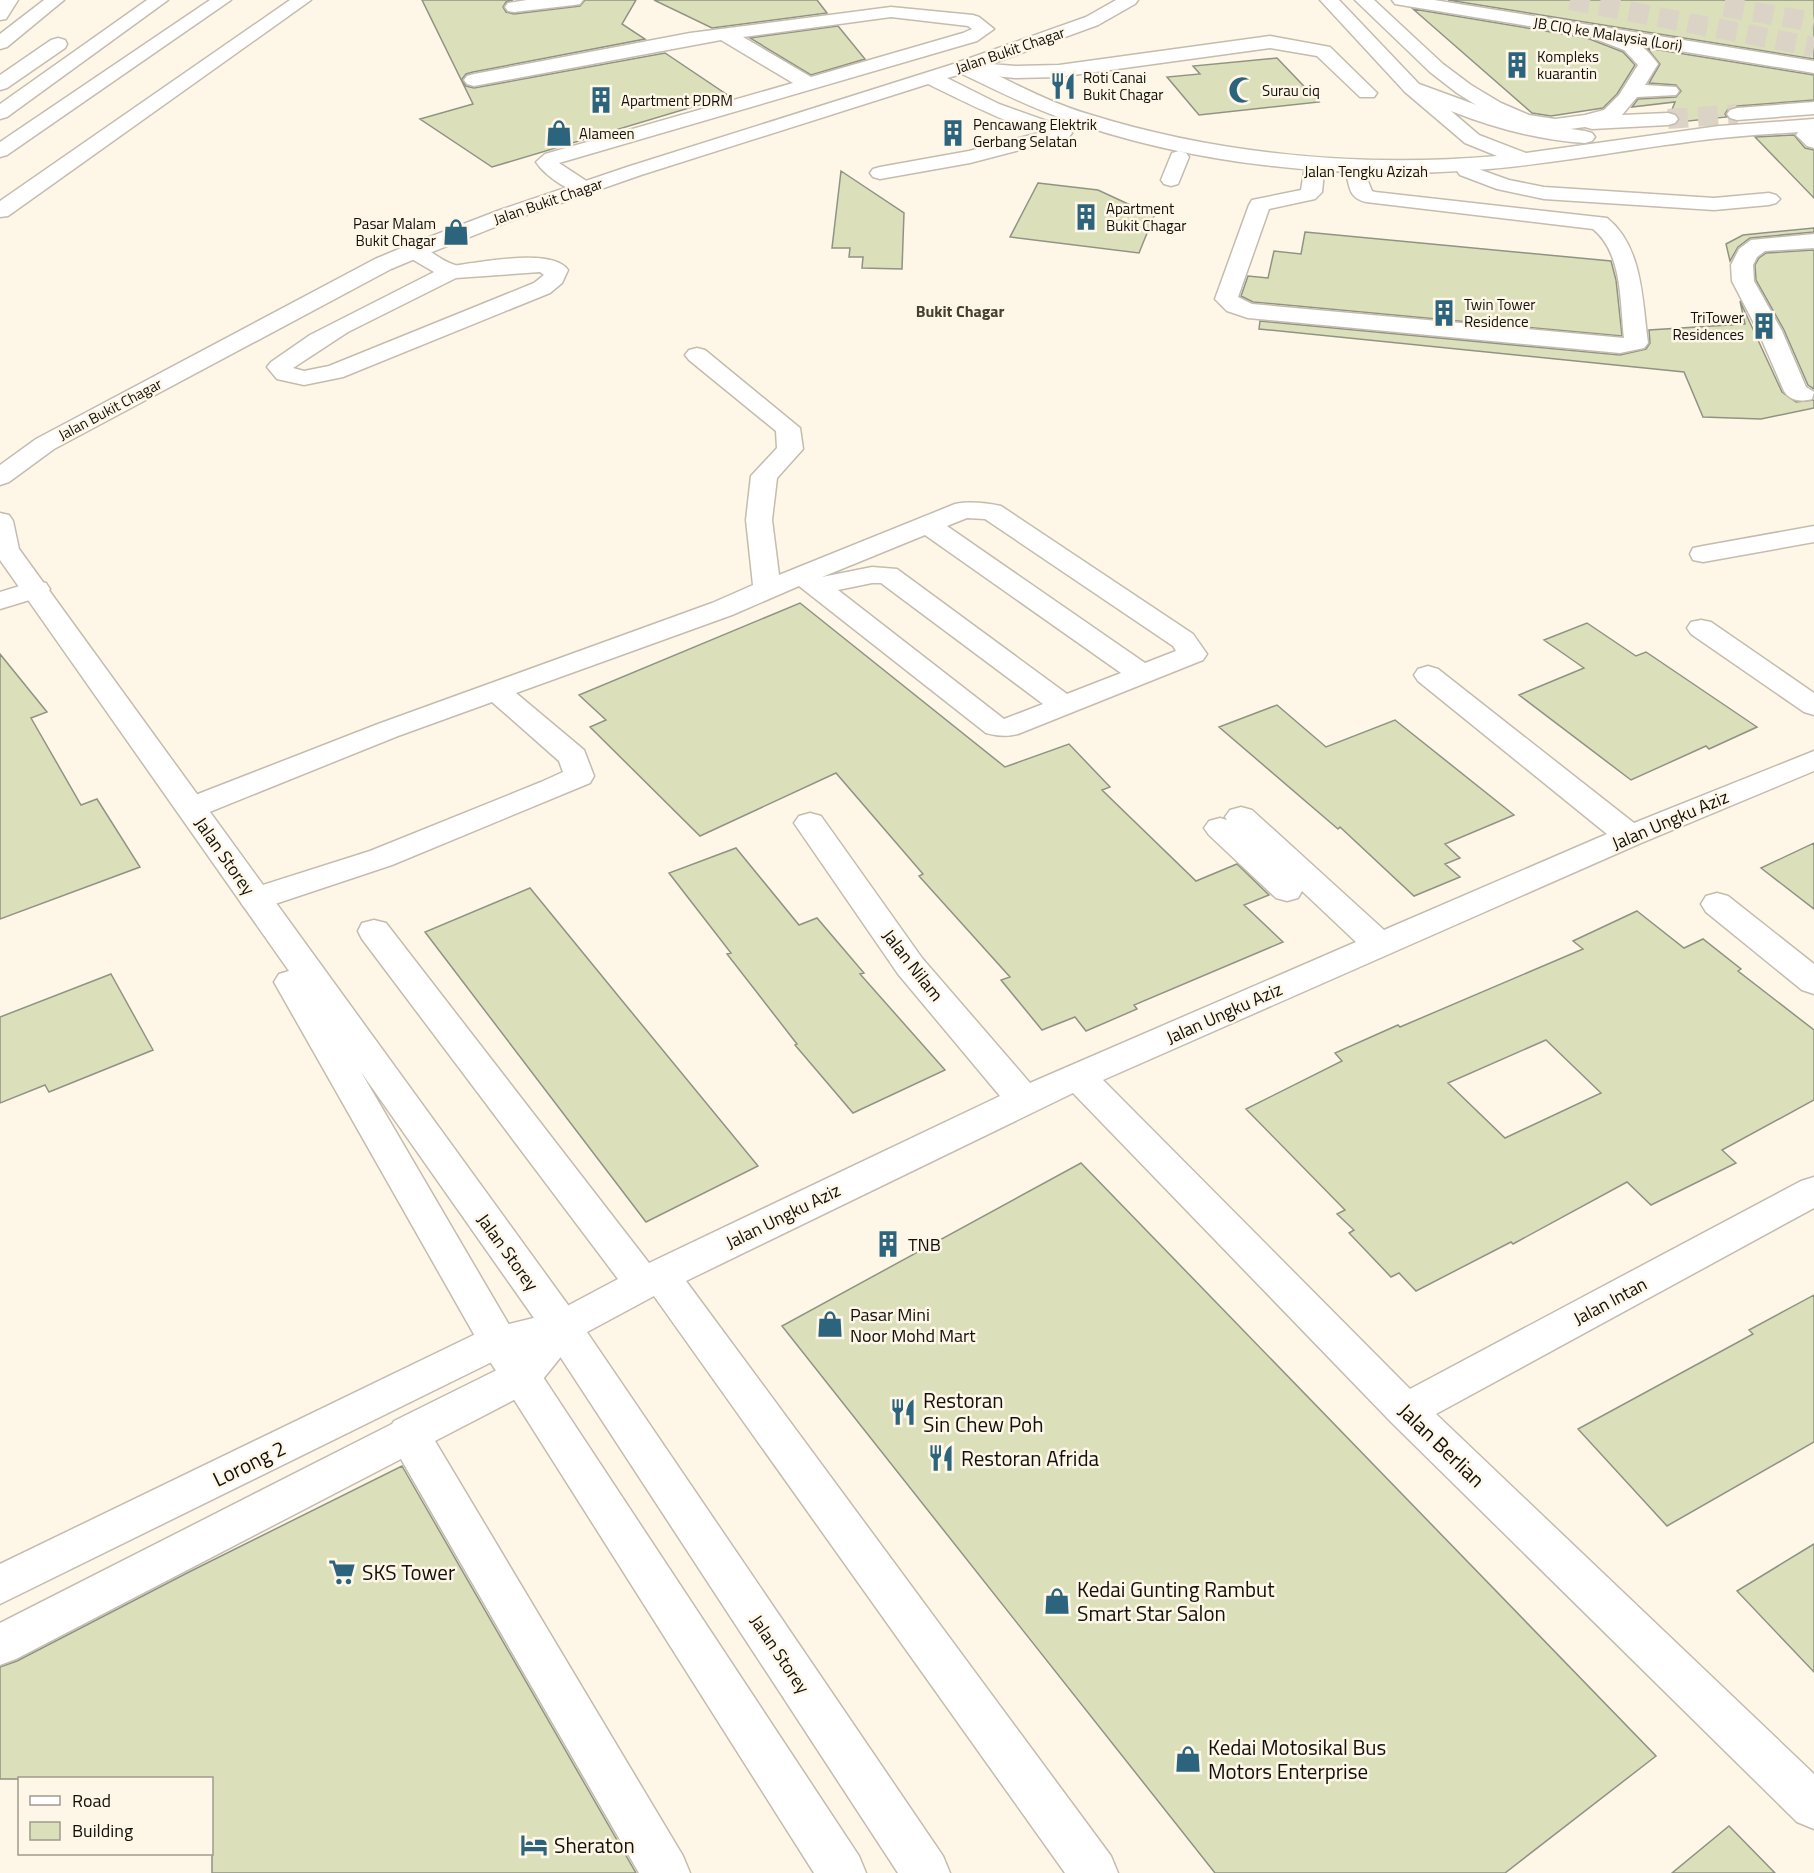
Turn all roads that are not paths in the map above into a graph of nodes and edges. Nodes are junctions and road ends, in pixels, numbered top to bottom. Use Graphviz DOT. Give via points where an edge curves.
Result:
graph roads {
  1 [pos="9,0"];
  2 [pos="159,0"];
  3 [pos="222,0"];
  4 [pos="302,0"];
  5 [pos="574,0"];
  6 [pos="1129,0"];
  7 [pos="1329,0"];
  8 [pos="1364,0"];
  9 [pos="1401,0"];
  10 [pos="55,1"];
  11 [pos="514,7"];
  12 [pos="1385,10"];
  13 [pos="0,15"];
  14 [pos="75,32"];
  15 [pos="1594,32"];
  16 [pos="724,34"];
  17 [pos="0,43"];
  18 [pos="963,67"];
  19 [pos="1814,68"];
  20 [pos="930,77"];
  21 [pos="474,80"];
  22 [pos="0,84"];
  23 [pos="809,84"];
  24 [pos="1412,88"];
  25 [pos="1367,93"];
  26 [pos="1625,97"];
  27 [pos="1667,101"];
  28 [pos="1814,108"];
  29 [pos="0,113"];
  30 [pos="1737,114"];
  31 [pos="1576,124"];
  32 [pos="1718,132"];
  33 [pos="1062,133"];
  34 [pos="1812,134"];
  35 [pos="1472,139"];
  36 [pos="0,151"];
  37 [pos="1179,157"];
  38 [pos="1531,161"];
  39 [pos="1472,167"];
  40 [pos="1314,172"];
  41 [pos="1356,172"];
  42 [pos="880,173"];
  43 [pos="1171,180"];
  44 [pos="584,188"];
  45 [pos="1769,199"];
  46 [pos="0,211"];
  47 [pos="1814,241"];
  48 [pos="413,250"];
  49 [pos="451,272"];
  50 [pos="697,355"];
  51 [pos="1803,394"];
  52 [pos="0,477"];
  53 [pos="0,521"];
  54 [pos="928,525"];
  55 [pos="1814,534"];
  56 [pos="1703,554"];
  57 [pos="809,580"];
  58 [pos="767,589"];
  59 [pos="36,590"];
  60 [pos="0,601"];
  61 [pos="1701,628"];
  62 [pos="1142,674"];
  63 [pos="1428,675"];
  64 [pos="496,691"];
  65 [pos="1065,706"];
  66 [pos="1814,706"];
  67 [pos="1814,760"];
  68 [pos="191,808"];
  69 [pos="1230,822"];
  70 [pos="810,823"];
  71 [pos="1630,836"];
  72 [pos="255,899"];
  73 [pos="1717,904"];
  74 [pos="374,931"];
  75 [pos="1369,950"];
  76 [pos="1814,982"];
  77 [pos="1078,1077"];
  78 [pos="1024,1100"];
  79 [pos="1814,1191"];
  80 [pos="651,1279"];
  81 [pos="562,1327"];
  82 [pos="498,1341"];
  83 [pos="521,1377"];
  84 [pos="1406,1411"];
  85 [pos="408,1433"];
  86 [pos="0,1585"];
  87 [pos="0,1645"];
  88 [pos="1814,1806"];
  89 [pos="839,1872"];
  90 [pos="666,1873"];
  91 [pos="926,1873"];
  92 [pos="1094,1873"];
  1 -- 13 [label="main road"];
  2 -- 29 [label="main road"];
  3 -- 36 [label="main road"];
  4 -- 46 [label="main road"];
  5 -- 11 [label="main road"];
  6 -- 18 [label="main road, Jalan Bukit Chagar" via="1092,21"];
  7 -- 24 [label="main road"];
  8 -- 12 [label="main road"];
  9 -- 15 [label="main road, JB CIQ ke Malaysia (Lori)"];
  10 -- 17 [label="main road"];
  12 -- 31 [label="main road" via="1459,87 1500,111 1543,124"];
  14 -- 22 [label="main road"];
  15 -- 19 [label="main road, JB CIQ ke Malaysia (Lori)"];
  15 -- 26 [label="main road" via="1631,46 1648,64"];
  16 -- 21 [label="main road"];
  16 -- 23 [label="main road"];
  16 -- 23 [label="main road" via="891,12 973,21 985,29 970,37"];
  18 -- 20 [label="main road, Jalan Bukit Chagar"];
  18 -- 25 [label="main road" via="1059,71 1270,42 1323,51"];
  18 -- 39 [label="main road, Jalan Tengku Azizah" via="1080,118 1209,149 1368,165"];
  20 -- 33 [label="main road, Jalan Tengku Azizah" via="992,108"];
  20 -- 44 [label="main road, Jalan Bukit Chagar"];
  23 -- 44 [label="main road" via="546,162"];
  24 -- 32 [label="main road" via="1510,127 1541,133 1603,137"];
  24 -- 35 [label="main road"];
  26 -- 27 [label="main road"];
  26 -- 27 [label="main road"];
  26 -- 31 [label="main road"];
  27 -- 31 [label="main road"];
  28 -- 30 [label="main road"];
  32 -- 34 [label="main road, Jalan Tengku Azizah"];
  32 -- 38 [label="main road, Jalan Tengku Azizah"];
  33 -- 37 [label="main road, Jalan Tengku Azizah"];
  33 -- 42 [label="main road" via="970,157"];
  34 -- 38 [label="main road, Jalan Tengku Azizah"];
  35 -- 38 [label="main road"];
  35 -- 39 [label="main road" via="1477,149"];
  37 -- 40 [label="main road, Jalan Tengku Azizah"];
  37 -- 43 [label="main road"];
  38 -- 39 [label="main road, Jalan Tengku Azizah"];
  39 -- 41 [label="main road, Jalan Tengku Azizah"];
  39 -- 45 [label="main road" via="1504,185 1544,193 1714,204"];
  40 -- 41 [label="main road, Jalan Tengku Azizah"];
  40 -- 41 [label="main road" via="1308,195 1260,205 1226,299 1234,306 1248,311 1609,345 1636,343 1622,251 1607,227 1373,198 1363,195"];
  44 -- 48 [label="main road, Jalan Bukit Chagar"];
  47 -- 51 [label="main road" via="1759,245 1747,254 1742,265 1743,281 1796,391"];
  48 -- 49 [label="main road"];
  48 -- 52 [label="main road, Jalan Bukit Chagar" via="45,444"];
  49 -- 49 [label="main road" via="533,265 557,270 542,288 335,372 304,378 285,374 279,367 339,329"];
  50 -- 58 [label="main road" via="788,428 790,449 764,476 759,520"];
  53 -- 59 [label="main road" via="6,549"];
  54 -- 57 [label="main road"];
  54 -- 62 [label="main road"];
  54 -- 62 [label="main road" via="964,510 992,512 1183,640 1192,654"];
  55 -- 56 [label="main road"];
  57 -- 58 [label="main road"];
  57 -- 65 [label="main road" via="887,575"];
  57 -- 65 [label="main road" via="996,727 1008,728"];
  58 -- 64 [label="main road"];
  59 -- 60 [label="main road"];
  59 -- 68 [label="main road"];
  61 -- 66 [label="main road"];
  62 -- 65 [label="main road"];
  63 -- 71 [label="main road"];
  64 -- 68 [label="main road"];
  64 -- 72 [label="main road" via="573,757 579,776 381,858"];
  67 -- 71 [label="main road, Jalan Ungku Aziz"];
  68 -- 72 [label="main road, Jalan Storey"];
  68 -- 82 [label="main road, Jalan Storey"];
  69 -- 75 [label="main road"];
  70 -- 78 [label="main road, Jalan Nilam" via="910,966"];
  71 -- 75 [label="main road, Jalan Ungku Aziz"];
  72 -- 81 [label="main road, Jalan Storey"];
  73 -- 76 [label="main road"];
  74 -- 80 [label="main road"];
  75 -- 77 [label="main road, Jalan Ungku Aziz"];
  77 -- 78 [label="main road, Jalan Ungku Aziz"];
  77 -- 84 [label="main road, Jalan Berlian"];
  78 -- 80 [label="main road, Jalan Ungku Aziz"];
  79 -- 84 [label="main road, Jalan Intan"];
  80 -- 81 [label="main road, Jalan Ungku Aziz"];
  80 -- 92 [label="main road"];
  81 -- 82 [label="main road, Jalan Ungku Aziz"];
  81 -- 83 [label="main road"];
  81 -- 91 [label="main road, Jalan Storey"];
  82 -- 83 [label="main road, Jalan Storey"];
  82 -- 86 [label="main road, Lorong 2"];
  83 -- 85 [label="main road"];
  83 -- 89 [label="main road, Jalan Storey"];
  84 -- 88 [label="main road, Jalan Berlian"];
  85 -- 87 [label="main road"];
  85 -- 90 [label="main road"];
}
